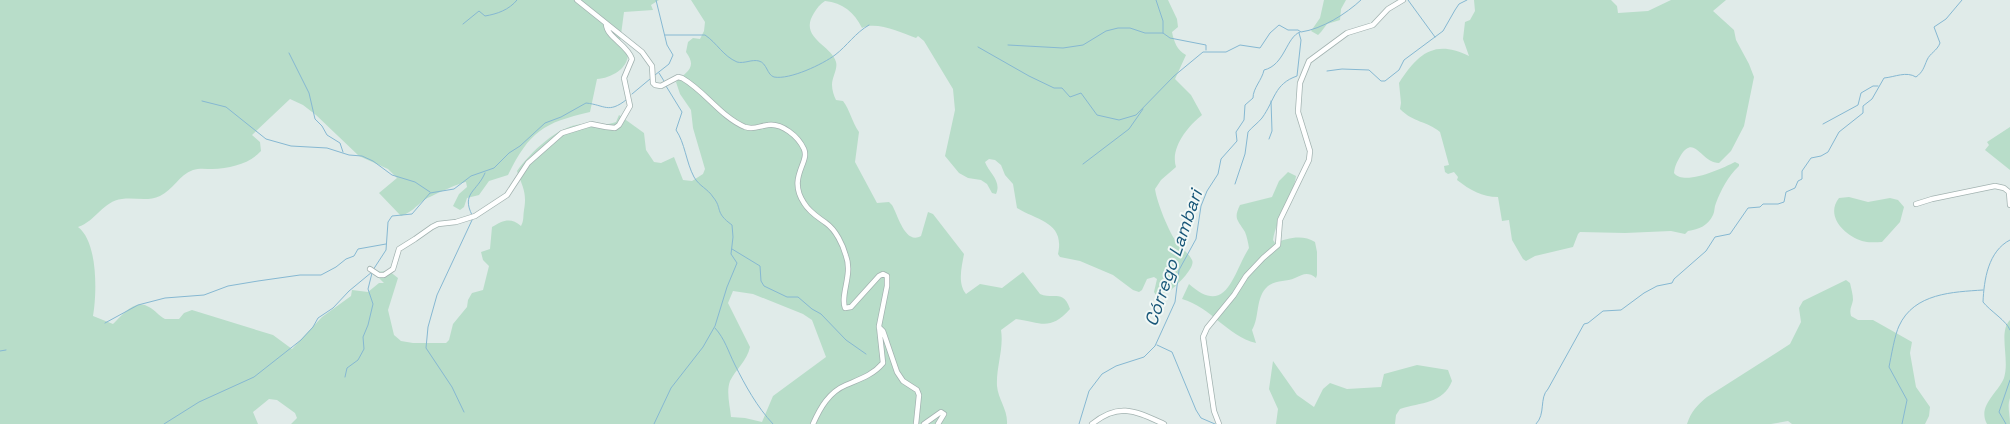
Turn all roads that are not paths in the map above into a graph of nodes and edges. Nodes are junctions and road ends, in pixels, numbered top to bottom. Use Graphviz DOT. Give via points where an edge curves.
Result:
graph roads {
  1 [pos="577,0"];
  2 [pos="1403,0"];
  3 [pos="606,24"];
  4 [pos="1916,204"];
  5 [pos="2010,205"];
  6 [pos="370,269"];
  7 [pos="879,326"];
  8 [pos="813,424"];
  9 [pos="916,424"];
  10 [pos="924,424"];
  11 [pos="938,424"];
  12 [pos="1092,424"];
  13 [pos="1164,424"];
  14 [pos="1219,424"];
  1 -- 3 [label="street"];
  2 -- 14 [label="street" via="1388,9 1373,25 1347,33 1328,45 1306,66 1300,83 1298,112 1310,151 1309,160 1280,220 1278,245 1246,276 1203,337 1214,411"];
  3 -- 6 [label="street" via="606,31 625,47 632,58 624,78 630,106 619,125 606,128 591,124 562,134 528,163 507,195 475,216 438,224 402,246 389,273 379,275"];
  3 -- 7 [label="street" via="642,52 652,66 655,85 662,86 682,78 737,123 754,129 768,125 784,128 796,138 805,154 797,178 800,197 813,215 830,226 847,257 845,308 851,307 880,276 887,276"];
  4 -- 5 [label="street" via="1995,186 2009,192"];
  7 -- 8 [label="street" via="883,363 867,377 836,390"];
  7 -- 9 [label="street" via="897,372 903,381 918,390"];
  10 -- 11 [label="street" via="941,412 944,414"];
  12 -- 13 [label="street" via="1118,410"];
}
